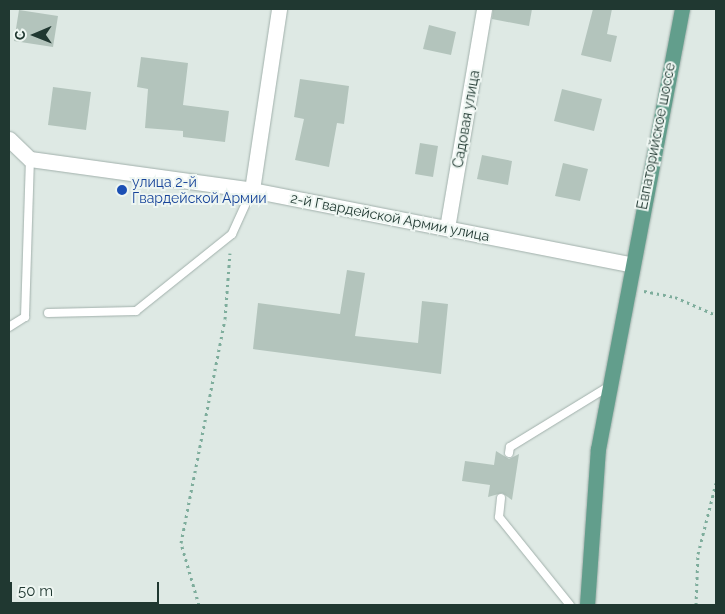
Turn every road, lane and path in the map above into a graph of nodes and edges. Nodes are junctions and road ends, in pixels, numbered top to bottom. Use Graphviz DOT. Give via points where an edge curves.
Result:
graph roads {
  1 [pos="279,9"];
  2 [pos="484,9"];
  3 [pos="682,9"];
  4 [pos="9,139"];
  5 [pos="30,159"];
  6 [pos="252,190"];
  7 [pos="447,228"];
  8 [pos="232,234"];
  9 [pos="630,264"];
  10 [pos="627,287"];
  11 [pos="48,313"];
  12 [pos="716,315"];
  13 [pos="9,327"];
  14 [pos="608,387"];
  15 [pos="509,453"];
  16 [pos="716,483"];
  17 [pos="501,498"];
  18 [pos="199,605"];
  19 [pos="570,605"];
  20 [pos="588,605"];
  21 [pos="696,605"];
  1 -- 6 [label="street"];
  2 -- 7 [label="street, Садовая улица"];
  3 -- 9 [label="main road, Евпаторийское шоссе"];
  4 -- 5 [label="street"];
  5 -- 6 [label="street, 2-й Гвардейской Армии улица"];
  5 -- 13 [label="lane" via="26,317"];
  6 -- 7 [label="street, 2-й Гвардейской Армии улица"];
  6 -- 8 [label="lane"];
  7 -- 9 [label="street, 2-й Гвардейской Армии улица"];
  8 -- 11 [label="lane" via="136,311"];
  8 -- 18 [label="path" via="225,319 181,543"];
  9 -- 10 [label="main road, Евпаторийское шоссе"];
  10 -- 12 [label="path" via="676,297"];
  10 -- 14 [label="main road, Евпаторийское шоссе"];
  14 -- 15 [label="lane" via="510,447"];
  14 -- 20 [label="main road, Евпаторийское шоссе" via="590,524"];
  16 -- 21 [label="path" via="698,554"];
  17 -- 19 [label="lane" via="499,517"];
}
